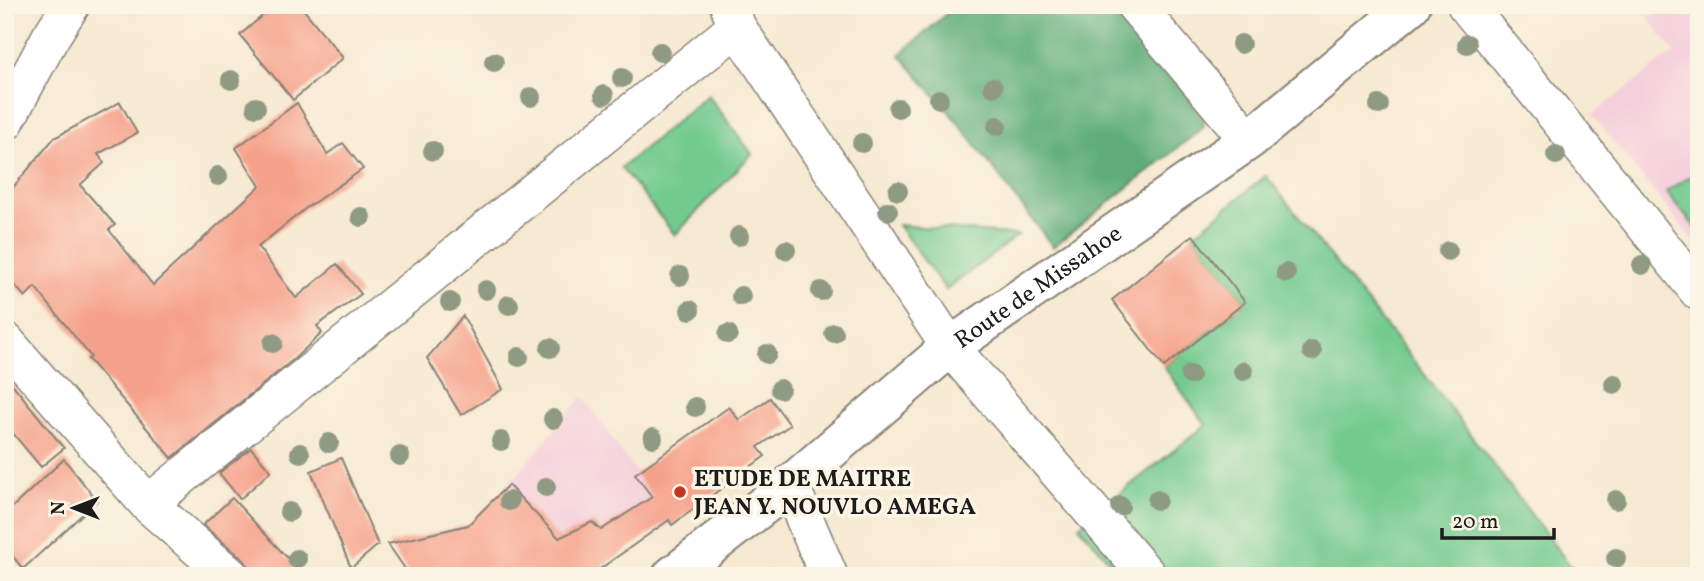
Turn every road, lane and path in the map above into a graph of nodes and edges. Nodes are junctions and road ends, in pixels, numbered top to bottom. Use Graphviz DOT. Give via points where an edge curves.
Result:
graph roads {
  1 [pos="71,5"];
  2 [pos="1135,5"];
  3 [pos="1411,5"];
  4 [pos="1466,5"];
  5 [pos="733,16"];
  6 [pos="5,122"];
  7 [pos="1249,140"];
  8 [pos="1699,292"];
  9 [pos="5,341"];
  10 [pos="950,347"];
  11 [pos="790,485"];
  12 [pos="148,504"];
  13 [pos="230,576"];
  14 [pos="672,576"];
  15 [pos="829,576"];
  16 [pos="1148,576"];
  1 -- 6 [label="street"];
  2 -- 7 [label="street"];
  3 -- 7 [label="main road, Route de Missahoe"];
  4 -- 8 [label="street"];
  5 -- 10 [label="street"];
  5 -- 12 [label="street"];
  7 -- 10 [label="main road, Route de Missahoe"];
  9 -- 12 [label="street"];
  10 -- 11 [label="main road, Route de Missahoe"];
  10 -- 16 [label="street"];
  11 -- 14 [label="main road, Route de Missahoe"];
  11 -- 15 [label="street"];
  12 -- 13 [label="street"];
}
